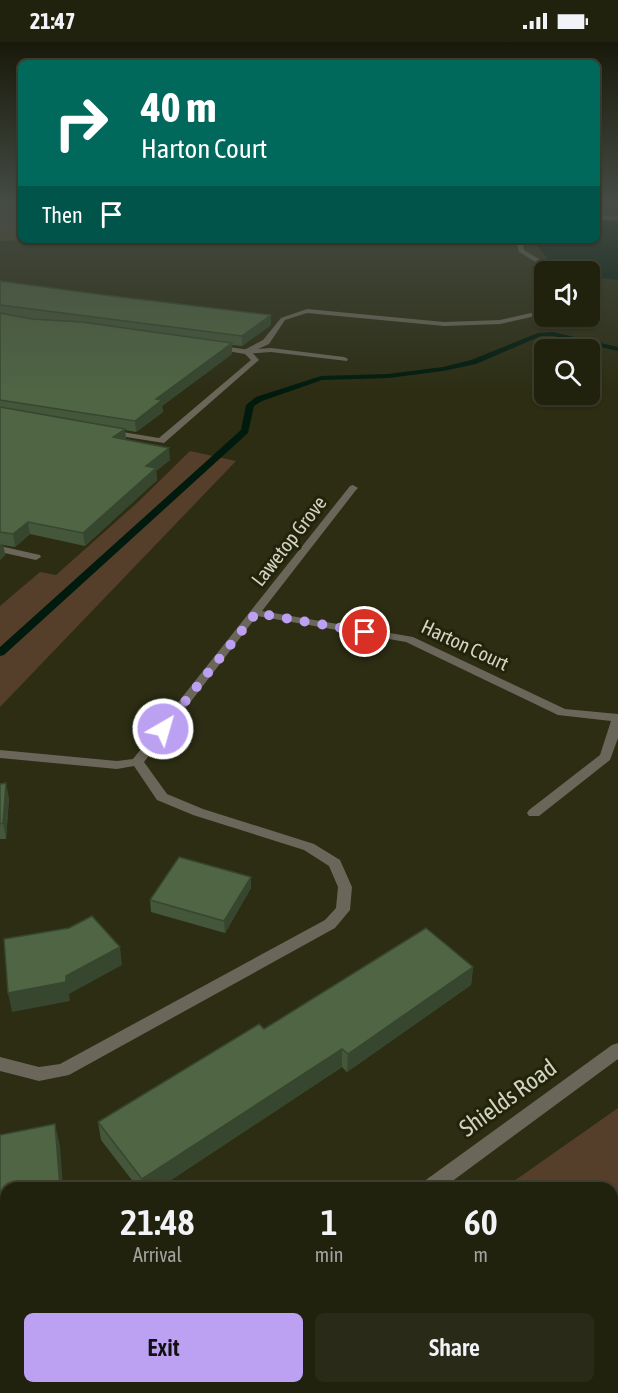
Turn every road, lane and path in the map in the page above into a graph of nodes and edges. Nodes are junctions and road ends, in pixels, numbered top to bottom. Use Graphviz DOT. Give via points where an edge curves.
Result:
graph roads {
  1 [pos="534,314"];
  2 [pos="208,345"];
  3 [pos="248,352"];
  4 [pos="344,359"];
  5 [pos="104,431"];
  6 [pos="353,488"];
  7 [pos="0,549"];
  8 [pos="36,557"];
  9 [pos="256,613"];
  10 [pos="618,718"];
  11 [pos="0,754"];
  12 [pos="137,762"];
  13 [pos="534,813"];
  14 [pos="618,1050"];
  15 [pos="0,1064"];
  16 [pos="437,1182"];
  1 -- 3 [label="street" via="500,322 444,324 307,311 282,319 266,342"];
  2 -- 3 [label="street"];
  3 -- 4 [label="street" via="271,350"];
  3 -- 5 [label="street" via="255,360 161,441"];
  6 -- 9 [label="street, Lawetop Grove"];
  7 -- 8 [label="street"];
  9 -- 10 [label="street, Harton Court" via="409,639 562,712"];
  9 -- 12 [label="street, Lawetop Grove"];
  10 -- 13 [label="street, Harton Court" via="606,757"];
  11 -- 12 [label="street" via="117,765"];
  12 -- 15 [label="street" via="162,797 309,847 335,863 345,887 343,910 330,924 63,1070 39,1074"];
  14 -- 16 [label="street, Shields Road"];
}
